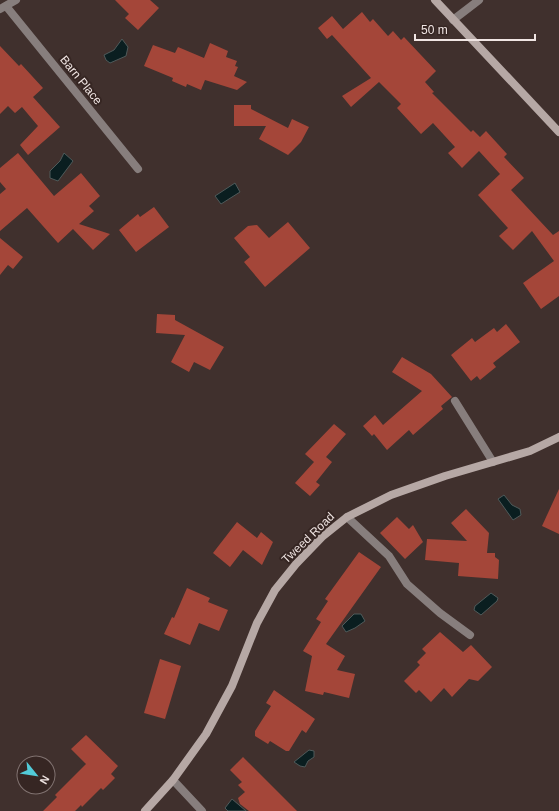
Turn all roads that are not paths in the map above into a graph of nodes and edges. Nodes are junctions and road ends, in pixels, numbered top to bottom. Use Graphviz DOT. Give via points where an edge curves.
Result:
graph roads {
  1 [pos="16,0"];
  2 [pos="435,0"];
  3 [pos="479,0"];
  4 [pos="3,8"];
  5 [pos="453,20"];
  6 [pos="559,132"];
  7 [pos="138,169"];
  8 [pos="455,401"];
  9 [pos="559,437"];
  10 [pos="493,462"];
  11 [pos="347,517"];
  12 [pos="470,635"];
  13 [pos="173,780"];
  14 [pos="145,811"];
  15 [pos="202,811"];
  1 -- 4 [label="street"];
  2 -- 5 [label="street"];
  3 -- 5 [label="street"];
  4 -- 7 [label="street, Barn Place"];
  5 -- 6 [label="street"];
  8 -- 10 [label="street"];
  9 -- 10 [label="street, Tweed Road" via="530,452"];
  10 -- 11 [label="street, Tweed Road" via="391,495"];
  11 -- 12 [label="street" via="389,556 406,584"];
  11 -- 13 [label="street, Tweed Road" via="322,537 275,590 257,623 232,686 206,734"];
  13 -- 14 [label="street, Tweed Road"];
  13 -- 15 [label="street"];
}
